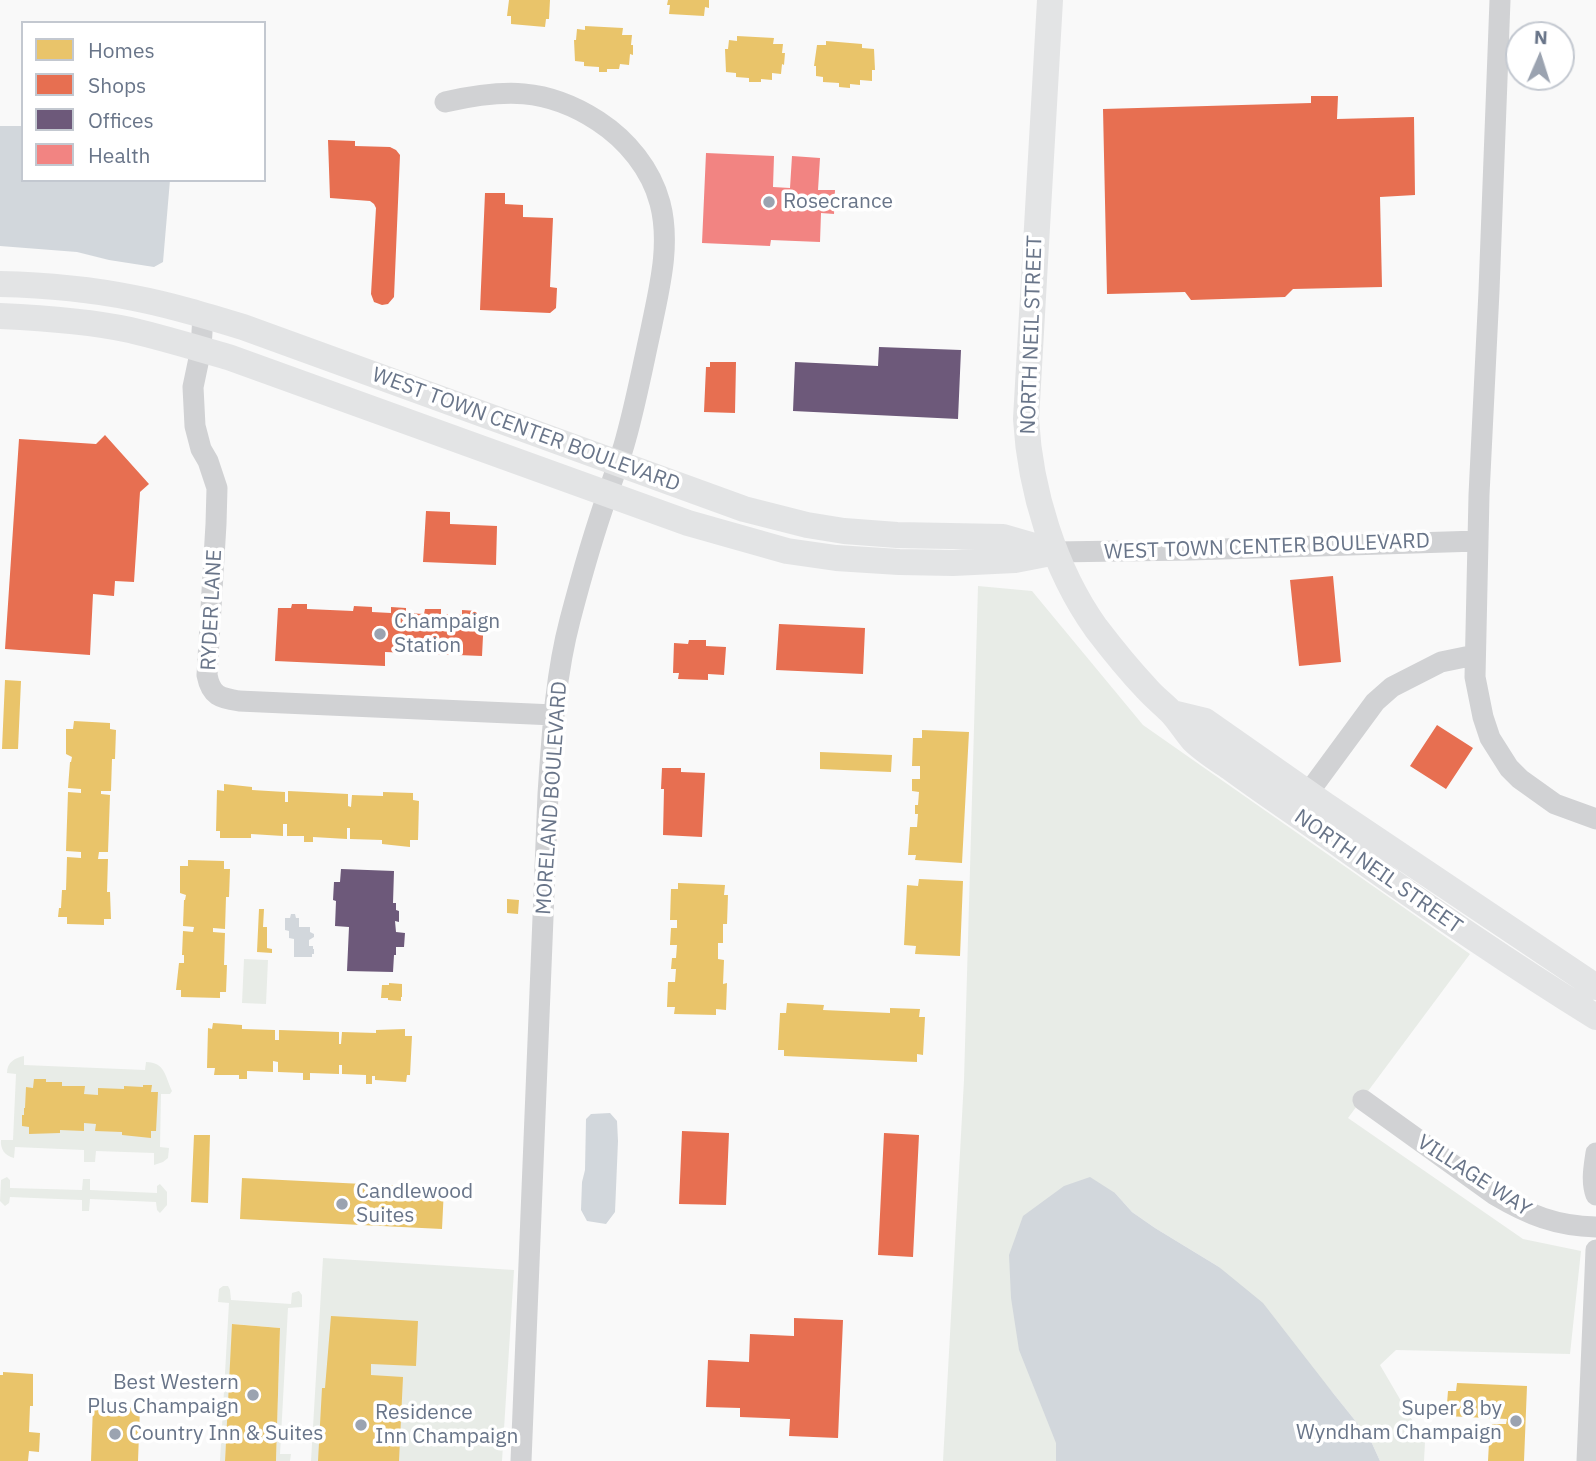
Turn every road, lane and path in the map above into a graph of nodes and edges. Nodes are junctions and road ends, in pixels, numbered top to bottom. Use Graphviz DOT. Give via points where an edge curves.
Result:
graph roads {
  1 [pos="1049,0"];
  2 [pos="1500,0"];
  3 [pos="445,102"];
  4 [pos="0,284"];
  5 [pos="203,315"];
  6 [pos="0,316"];
  7 [pos="201,349"];
  8 [pos="619,463"];
  9 [pos="607,495"];
  10 [pos="1478,541"];
  11 [pos="1055,552"];
  12 [pos="1475,654"];
  13 [pos="554,715"];
  14 [pos="1301,803"];
  15 [pos="1596,819"];
  16 [pos="1596,987"];
  17 [pos="1596,1017"];
  18 [pos="1363,1100"];
  19 [pos="1596,1153"];
  20 [pos="1596,1195"];
  21 [pos="1596,1227"];
  22 [pos="1596,1250"];
  23 [pos="521,1461"];
  24 [pos="1587,1461"];
  1 -- 11 [label="main road, NORTH NEIL STREET" via="1026,419 1042,511"];
  2 -- 10 [label="street"];
  3 -- 8 [label="street, MORELAND BOULEVARD" via="529,93 570,105 612,130 631,148 654,187 664,228 664,253"];
  4 -- 5 [label="main road, WEST TOWN CENTER BOULEVARD" via="99,292"];
  5 -- 7 [label="street, RYDER LANE"];
  5 -- 8 [label="main road, WEST TOWN CENTER BOULEVARD"];
  6 -- 7 [label="main road, WEST TOWN CENTER BOULEVARD" via="94,324"];
  7 -- 9 [label="main road, WEST TOWN CENTER BOULEVARD"];
  7 -- 13 [label="street, RYDER LANE" via="193,387 195,426 217,488 207,675 216,695 239,701"];
  8 -- 9 [label="street, MORELAND BOULEVARD"];
  8 -- 11 [label="main road, WEST TOWN CENTER BOULEVARD" via="744,509 807,525 897,535 1003,537"];
  9 -- 11 [label="main road, WEST TOWN CENTER BOULEVARD" via="737,538 835,558 953,563 1014,561"];
  9 -- 13 [label="street, MORELAND BOULEVARD" via="569,623"];
  10 -- 11 [label="street, WEST TOWN CENTER BOULEVARD"];
  10 -- 12 [label="street"];
  11 -- 14 [label="main road, NORTH NEIL STREET" via="1095,626 1194,741 1272,799"];
  12 -- 14 [label="street" via="1441,662 1384,693"];
  12 -- 15 [label="street" via="1483,717 1509,768 1555,804"];
  13 -- 23 [label="street, MORELAND BOULEVARD"];
  14 -- 16 [label="main road, NORTH NEIL STREET"];
  14 -- 17 [label="main road, NORTH NEIL STREET" via="1408,894"];
  18 -- 21 [label="street, VILLAGE WAY" via="1517,1208 1573,1227"];
  19 -- 20 [label="street"];
  22 -- 24 [label="street"];
}
